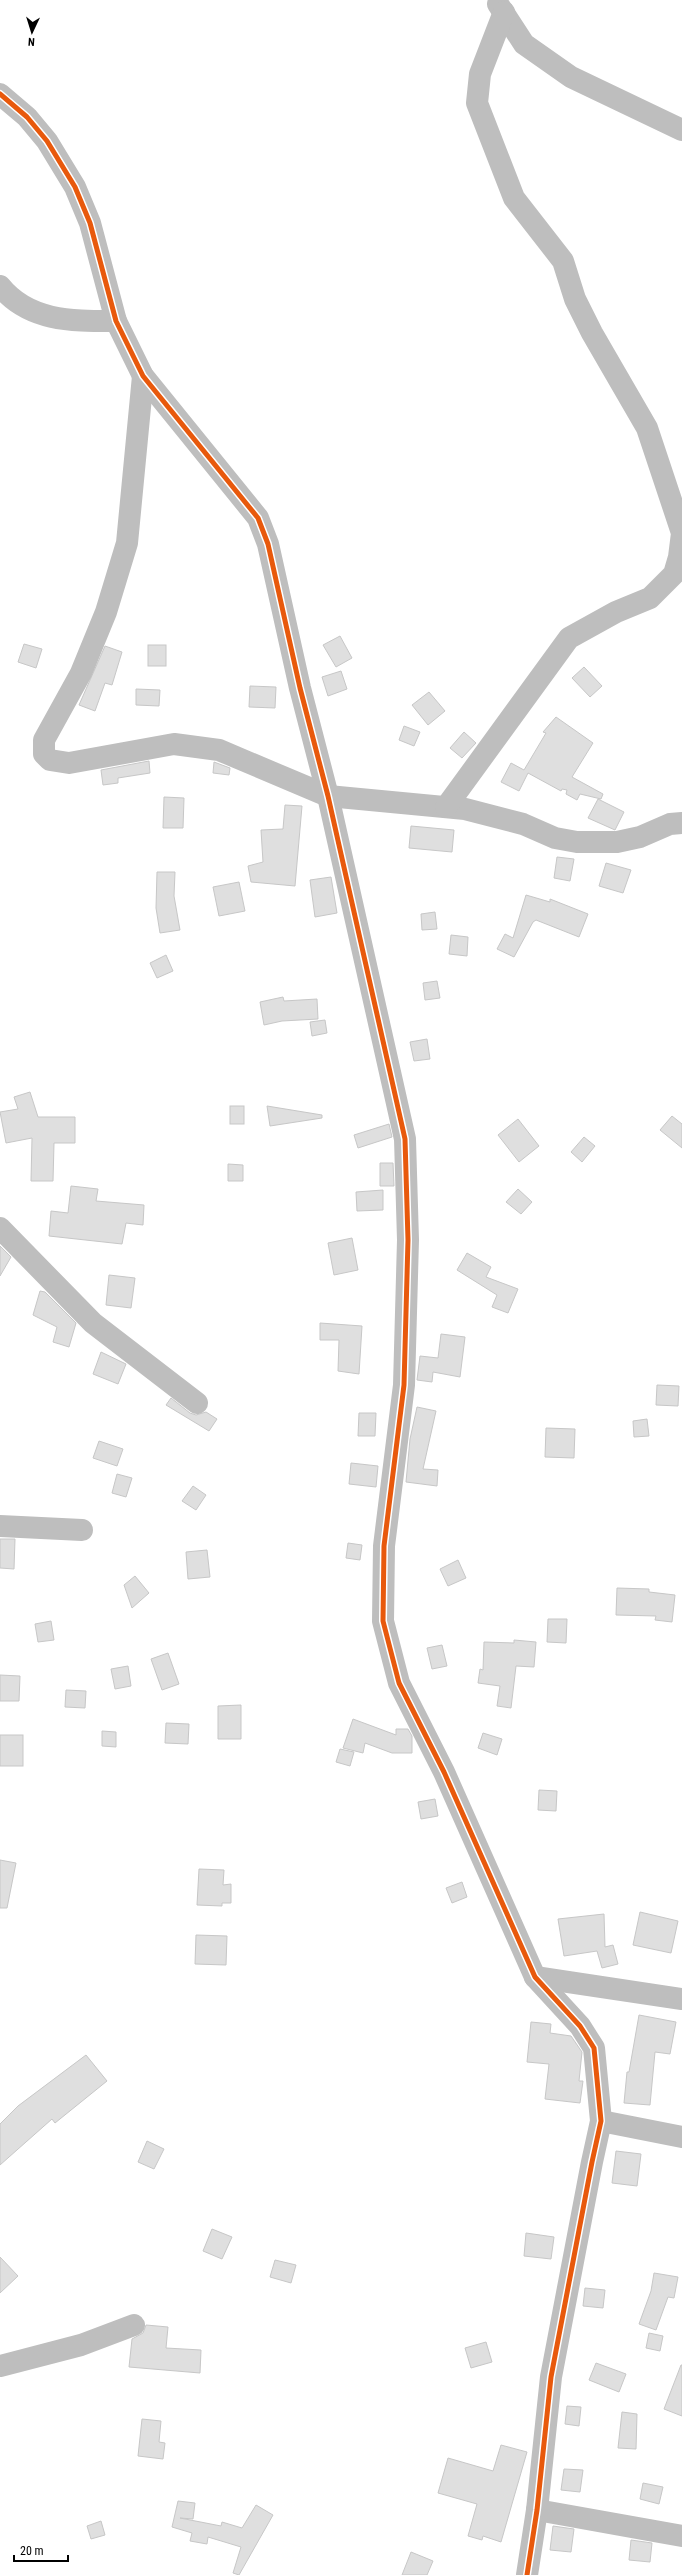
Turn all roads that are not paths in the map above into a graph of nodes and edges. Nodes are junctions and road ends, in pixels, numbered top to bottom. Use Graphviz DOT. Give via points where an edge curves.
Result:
graph roads {
  1 [pos="500,6"];
  2 [pos="0,94"];
  3 [pos="682,130"];
  4 [pos="0,286"];
  5 [pos="116,321"];
  6 [pos="143,376"];
  7 [pos="328,796"];
  8 [pos="446,807"];
  9 [pos="682,823"];
  10 [pos="0,1228"];
  11 [pos="197,1403"];
  12 [pos="0,1526"];
  13 [pos="82,1530"];
  14 [pos="535,1976"];
  15 [pos="682,1999"];
  16 [pos="601,2121"];
  17 [pos="682,2137"];
  18 [pos="134,2325"];
  19 [pos="3,2361"];
  20 [pos="537,2510"];
  21 [pos="682,2536"];
  22 [pos="528,2575"];
  1 -- 3 [label="street" via="524,44 571,77"];
  1 -- 8 [label="street" via="480,74 477,103 479,110 514,198 563,261 576,299 592,333 648,428 682,533 674,574 650,598 616,612 569,638"];
  2 -- 5 [label="street" via="27,117 47,141 75,187 90,223"];
  4 -- 5 [label="street" via="29,311 67,321"];
  5 -- 6 [label="street"];
  6 -- 7 [label="street" via="258,518 268,544 300,688"];
  6 -- 7 [label="street" via="127,543 106,612 81,673 44,740 44,754 50,760 69,763 174,744 219,750"];
  7 -- 8 [label="street"];
  7 -- 14 [label="street" via="405,1139 408,1240 404,1385 384,1546 383,1621 399,1683 444,1772"];
  8 -- 9 [label="street" via="465,809 523,824 555,838 577,842 617,842 640,837 670,824"];
  10 -- 11 [label="street" via="93,1323"];
  12 -- 13 [label="street"];
  14 -- 15 [label="street"];
  14 -- 16 [label="street" via="580,2026 594,2048"];
  16 -- 17 [label="street"];
  16 -- 20 [label="street" via="551,2377"];
  18 -- 19 [label="street" via="81,2345"];
  20 -- 21 [label="street"];
  20 -- 22 [label="street"];
}
